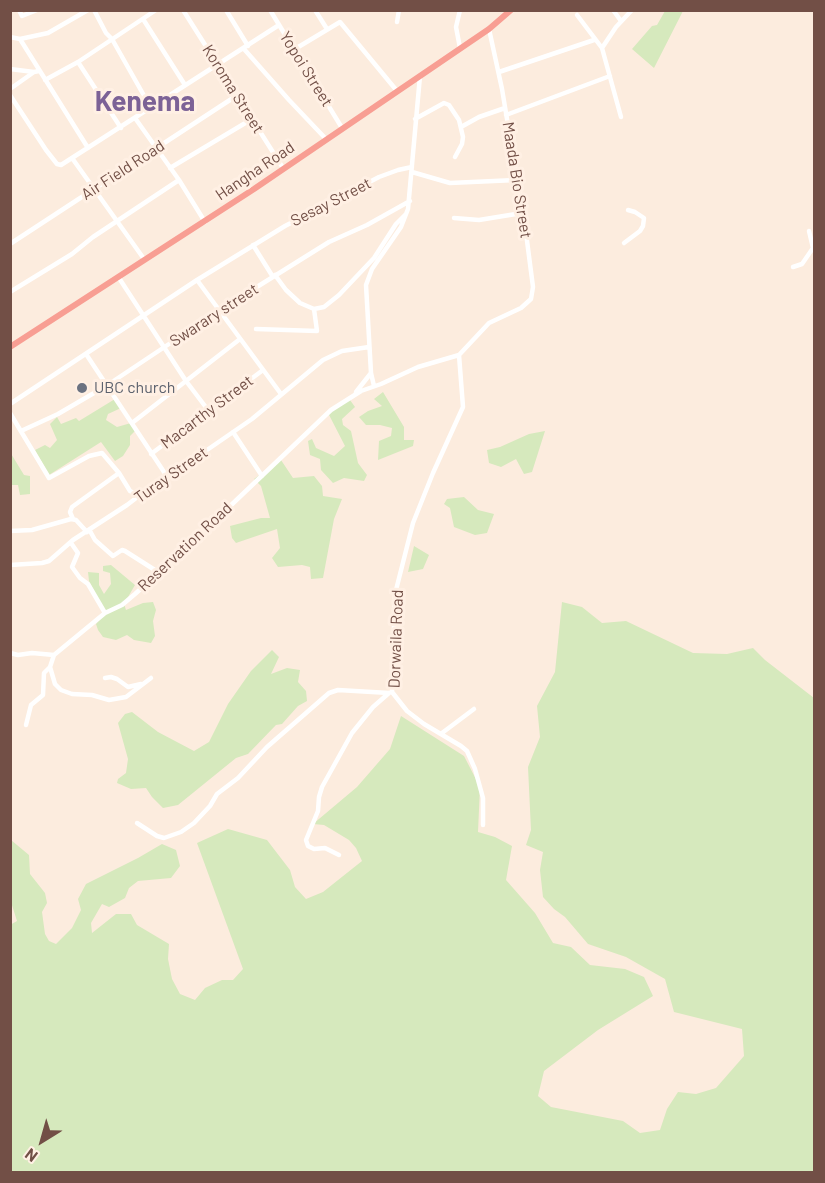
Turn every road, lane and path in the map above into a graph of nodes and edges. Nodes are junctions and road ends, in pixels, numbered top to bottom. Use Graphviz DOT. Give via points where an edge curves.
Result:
graph roads {
  1 [pos="19,10"];
  2 [pos="37,10"];
  3 [pos="88,10"];
  4 [pos="94,10"];
  5 [pos="156,10"];
  6 [pos="183,10"];
  7 [pos="225,10"];
  8 [pos="270,10"];
  9 [pos="315,10"];
  10 [pos="399,10"];
  11 [pos="460,10"];
  12 [pos="511,10"];
  13 [pos="613,10"];
  14 [pos="632,10"];
  15 [pos="577,15"];
  16 [pos="143,19"];
  17 [pos="621,21"];
  18 [pos="397,22"];
  19 [pos="279,25"];
  20 [pos="327,29"];
  21 [pos="489,29"];
  22 [pos="10,37"];
  23 [pos="20,39"];
  24 [pos="112,39"];
  25 [pos="598,44"];
  26 [pos="246,47"];
  27 [pos="460,48"];
  28 [pos="295,49"];
  29 [pos="78,62"];
  30 [pos="217,65"];
  31 [pos="10,69"];
  32 [pos="37,71"];
  33 [pos="499,72"];
  34 [pos="420,75"];
  35 [pos="610,75"];
  36 [pos="45,80"];
  37 [pos="409,83"];
  38 [pos="185,85"];
  39 [pos="10,89"];
  40 [pos="397,91"];
  41 [pos="10,95"];
  42 [pos="417,95"];
  43 [pos="236,96"];
  44 [pos="151,108"];
  45 [pos="505,108"];
  46 [pos="506,115"];
  47 [pos="621,117"];
  48 [pos="135,118"];
  49 [pos="252,119"];
  50 [pos="415,119"];
  51 [pos="461,127"];
  52 [pos="121,128"];
  53 [pos="342,128"];
  54 [pos="326,139"];
  55 [pos="88,148"];
  56 [pos="156,148"];
  57 [pos="455,157"];
  58 [pos="72,158"];
  59 [pos="170,168"];
  60 [pos="284,168"];
  61 [pos="412,170"];
  62 [pos="179,180"];
  63 [pos="516,180"];
  64 [pos="94,190"];
  65 [pos="410,201"];
  66 [pos="628,210"];
  67 [pos="407,213"];
  68 [pos="522,213"];
  69 [pos="454,218"];
  70 [pos="117,222"];
  71 [pos="205,222"];
  72 [pos="808,231"];
  73 [pos="624,243"];
  74 [pos="10,244"];
  75 [pos="253,245"];
  76 [pos="144,259"];
  77 [pos="366,266"];
  78 [pos="793,267"];
  79 [pos="372,269"];
  80 [pos="274,276"];
  81 [pos="119,278"];
  82 [pos="197,280"];
  83 [pos="10,292"];
  84 [pos="314,309"];
  85 [pos="219,310"];
  86 [pos="145,315"];
  87 [pos="256,329"];
  88 [pos="240,339"];
  89 [pos="10,346"];
  90 [pos="369,347"];
  91 [pos="165,348"];
  92 [pos="86,354"];
  93 [pos="459,355"];
  94 [pos="263,370"];
  95 [pos="370,373"];
  96 [pos="186,381"];
  97 [pos="106,386"];
  98 [pos="374,386"];
  99 [pos="281,394"];
  100 [pos="355,394"];
  101 [pos="10,404"];
  102 [pos="208,410"];
  103 [pos="10,413"];
  104 [pos="132,423"];
  105 [pos="21,431"];
  106 [pos="233,432"];
  107 [pos="152,454"];
  108 [pos="119,473"];
  109 [pos="166,475"];
  110 [pos="262,476"];
  111 [pos="140,496"];
  112 [pos="73,519"];
  113 [pos="10,531"];
  114 [pos="88,531"];
  115 [pos="70,543"];
  116 [pos="10,565"];
  117 [pos="159,572"];
  118 [pos="105,612"];
  119 [pos="10,653"];
  120 [pos="54,655"];
  121 [pos="50,667"];
  122 [pos="105,678"];
  123 [pos="151,678"];
  124 [pos="141,684"];
  125 [pos="390,693"];
  126 [pos="474,710"];
  127 [pos="26,725"];
  128 [pos="442,734"];
  129 [pos="137,823"];
  130 [pos="483,825"];
  131 [pos="339,855"];
  1 -- 2 [label="street" via="22,16"];
  3 -- 23 [label="street" via="53,31"];
  4 -- 24 [label="street"];
  5 -- 16 [label="street"];
  6 -- 30 [label="street, Koroma Street"];
  7 -- 26 [label="street"];
  8 -- 19 [label="street, Yopoi Street"];
  9 -- 20 [label="street"];
  10 -- 18 [label="street"];
  11 -- 27 [label="street" via="456,27"];
  12 -- 21 [label="highway, Hangha Road"];
  13 -- 17 [label="street"];
  14 -- 17 [label="street"];
  15 -- 25 [label="street"];
  16 -- 24 [label="street"];
  16 -- 38 [label="street"];
  17 -- 25 [label="street"];
  19 -- 26 [label="street"];
  19 -- 28 [label="street, Yopoi Street"];
  20 -- 28 [label="street"];
  20 -- 40 [label="street" via="341,22"];
  21 -- 27 [label="highway, Hangha Road"];
  21 -- 33 [label="street, Maada Bio Street"];
  22 -- 23 [label="street"];
  23 -- 32 [label="street"];
  24 -- 29 [label="street"];
  24 -- 44 [label="street"];
  25 -- 33 [label="street"];
  25 -- 35 [label="street"];
  26 -- 30 [label="street"];
  26 -- 54 [label="street"];
  27 -- 34 [label="highway, Hangha Road"];
  28 -- 53 [label="street, Yopoi Street"];
  29 -- 36 [label="street"];
  29 -- 52 [label="street"];
  30 -- 38 [label="street"];
  30 -- 43 [label="street, Koroma Street"];
  31 -- 32 [label="street"];
  32 -- 36 [label="street"];
  32 -- 39 [label="street"];
  33 -- 45 [label="street, Maada Bio Street"];
  34 -- 37 [label="highway, Hangha Road"];
  34 -- 42 [label="street"];
  35 -- 46 [label="street"];
  35 -- 47 [label="street"];
  36 -- 55 [label="street"];
  37 -- 40 [label="highway, Hangha Road"];
  37 -- 42 [label="street"];
  38 -- 44 [label="street"];
  40 -- 53 [label="highway, Hangha Road"];
  41 -- 58 [label="street" via="57,164"];
  42 -- 50 [label="street"];
  43 -- 49 [label="street, Koroma Street"];
  43 -- 56 [label="street, Air Field Road"];
  44 -- 48 [label="street"];
  45 -- 46 [label="street, Maada Bio Street"];
  45 -- 51 [label="street"];
  46 -- 63 [label="street, Maada Bio Street"];
  48 -- 52 [label="street"];
  48 -- 56 [label="street"];
  49 -- 59 [label="street"];
  49 -- 60 [label="street, Koroma Street"];
  50 -- 51 [label="street" via="446,103"];
  50 -- 61 [label="street"];
  51 -- 57 [label="street" via="463,141"];
  52 -- 55 [label="street"];
  53 -- 54 [label="highway, Hangha Road"];
  54 -- 60 [label="highway, Hangha Road"];
  55 -- 58 [label="street"];
  56 -- 59 [label="street"];
  56 -- 64 [label="street, Air Field Road"];
  58 -- 64 [label="street"];
  59 -- 62 [label="street"];
  60 -- 71 [label="highway, Hangha Road"];
  61 -- 63 [label="street" via="450,183"];
  61 -- 65 [label="street"];
  61 -- 75 [label="street, Sesay Street" via="386,174 317,207"];
  62 -- 70 [label="street"];
  62 -- 71 [label="street"];
  63 -- 68 [label="street, Maada Bio Street"];
  64 -- 70 [label="street"];
  64 -- 74 [label="street, Air Field Road"];
  65 -- 67 [label="street"];
  65 -- 80 [label="street, Swarary street" via="329,242"];
  66 -- 73 [label="street" via="644,218 640,231"];
  67 -- 77 [label="street"];
  67 -- 79 [label="street"];
  68 -- 69 [label="street" via="479,220"];
  68 -- 93 [label="street, Maada Bio Street" via="532,293 527,304 483,329"];
  70 -- 76 [label="street"];
  70 -- 83 [label="street"];
  71 -- 76 [label="highway, Hangha Road"];
  72 -- 78 [label="street" via="813,248 802,264"];
  75 -- 80 [label="street"];
  75 -- 82 [label="street, Sesay Street"];
  76 -- 81 [label="highway, Hangha Road"];
  77 -- 79 [label="street"];
  77 -- 84 [label="street" via="330,303"];
  79 -- 90 [label="street" via="365,291"];
  80 -- 84 [label="street" via="300,303"];
  80 -- 85 [label="street, Swarary street"];
  81 -- 86 [label="street"];
  81 -- 89 [label="highway, Hangha Road"];
  82 -- 85 [label="street"];
  82 -- 86 [label="street, Sesay Street"];
  84 -- 87 [label="street" via="317,331"];
  85 -- 88 [label="street"];
  85 -- 91 [label="street, Swarary street"];
  86 -- 91 [label="street"];
  86 -- 92 [label="street, Sesay Street"];
  88 -- 94 [label="street"];
  88 -- 96 [label="street"];
  90 -- 95 [label="street"];
  90 -- 99 [label="street, Turay Street" via="342,351 323,360"];
  91 -- 96 [label="street"];
  91 -- 97 [label="street, Swarary street"];
  92 -- 97 [label="street"];
  92 -- 101 [label="street, Sesay Street"];
  93 -- 98 [label="street" via="417,367"];
  93 -- 125 [label="street, Dorwaila Road" via="463,407 413,523 395,594"];
  94 -- 99 [label="street"];
  94 -- 102 [label="street, Macarthy Street"];
  95 -- 98 [label="street"];
  95 -- 100 [label="street"];
  96 -- 102 [label="street"];
  96 -- 104 [label="street"];
  97 -- 104 [label="street"];
  97 -- 105 [label="street, Swarary street"];
  98 -- 100 [label="street"];
  99 -- 106 [label="street, Turay Street"];
  100 -- 110 [label="street, Reservation Road" via="336,406"];
  102 -- 107 [label="street, Macarthy Street"];
  103 -- 105 [label="street"];
  104 -- 107 [label="street"];
  105 -- 108 [label="street" via="50,478 98,453 104,454"];
  106 -- 109 [label="street, Turay Street"];
  106 -- 110 [label="street"];
  107 -- 109 [label="street"];
  108 -- 111 [label="street" via="130,492"];
  108 -- 112 [label="street" via="72,507 69,512"];
  109 -- 111 [label="street, Turay Street"];
  110 -- 117 [label="street, Reservation Road"];
  111 -- 114 [label="street, Turay Street"];
  112 -- 113 [label="street" via="32,530"];
  112 -- 114 [label="street"];
  114 -- 115 [label="street, Turay Street"];
  114 -- 117 [label="street" via="113,556 125,551"];
  115 -- 116 [label="street, Turay Street" via="49,561"];
  115 -- 118 [label="street" via="78,553 72,567"];
  117 -- 118 [label="street, Reservation Road" via="122,605"];
  118 -- 120 [label="street, Reservation Road"];
  119 -- 120 [label="street"];
  120 -- 121 [label="street"];
  121 -- 124 [label="street" via="55,684 72,694 118,700 132,694"];
  121 -- 127 [label="street" via="44,673 43,695 31,705"];
  122 -- 124 [label="street" via="117,679 128,687"];
  123 -- 124 [label="street"];
  125 -- 128 [label="street, Dorwaila Road" via="407,711"];
  125 -- 129 [label="street" via="329,693 267,747 181,832 164,838"];
  125 -- 131 [label="street" via="357,726 322,787 318,811 306,840 310,848 325,848"];
  126 -- 128 [label="street"];
  128 -- 130 [label="street, Dorwaila Road" via="471,758 483,798"];
}
